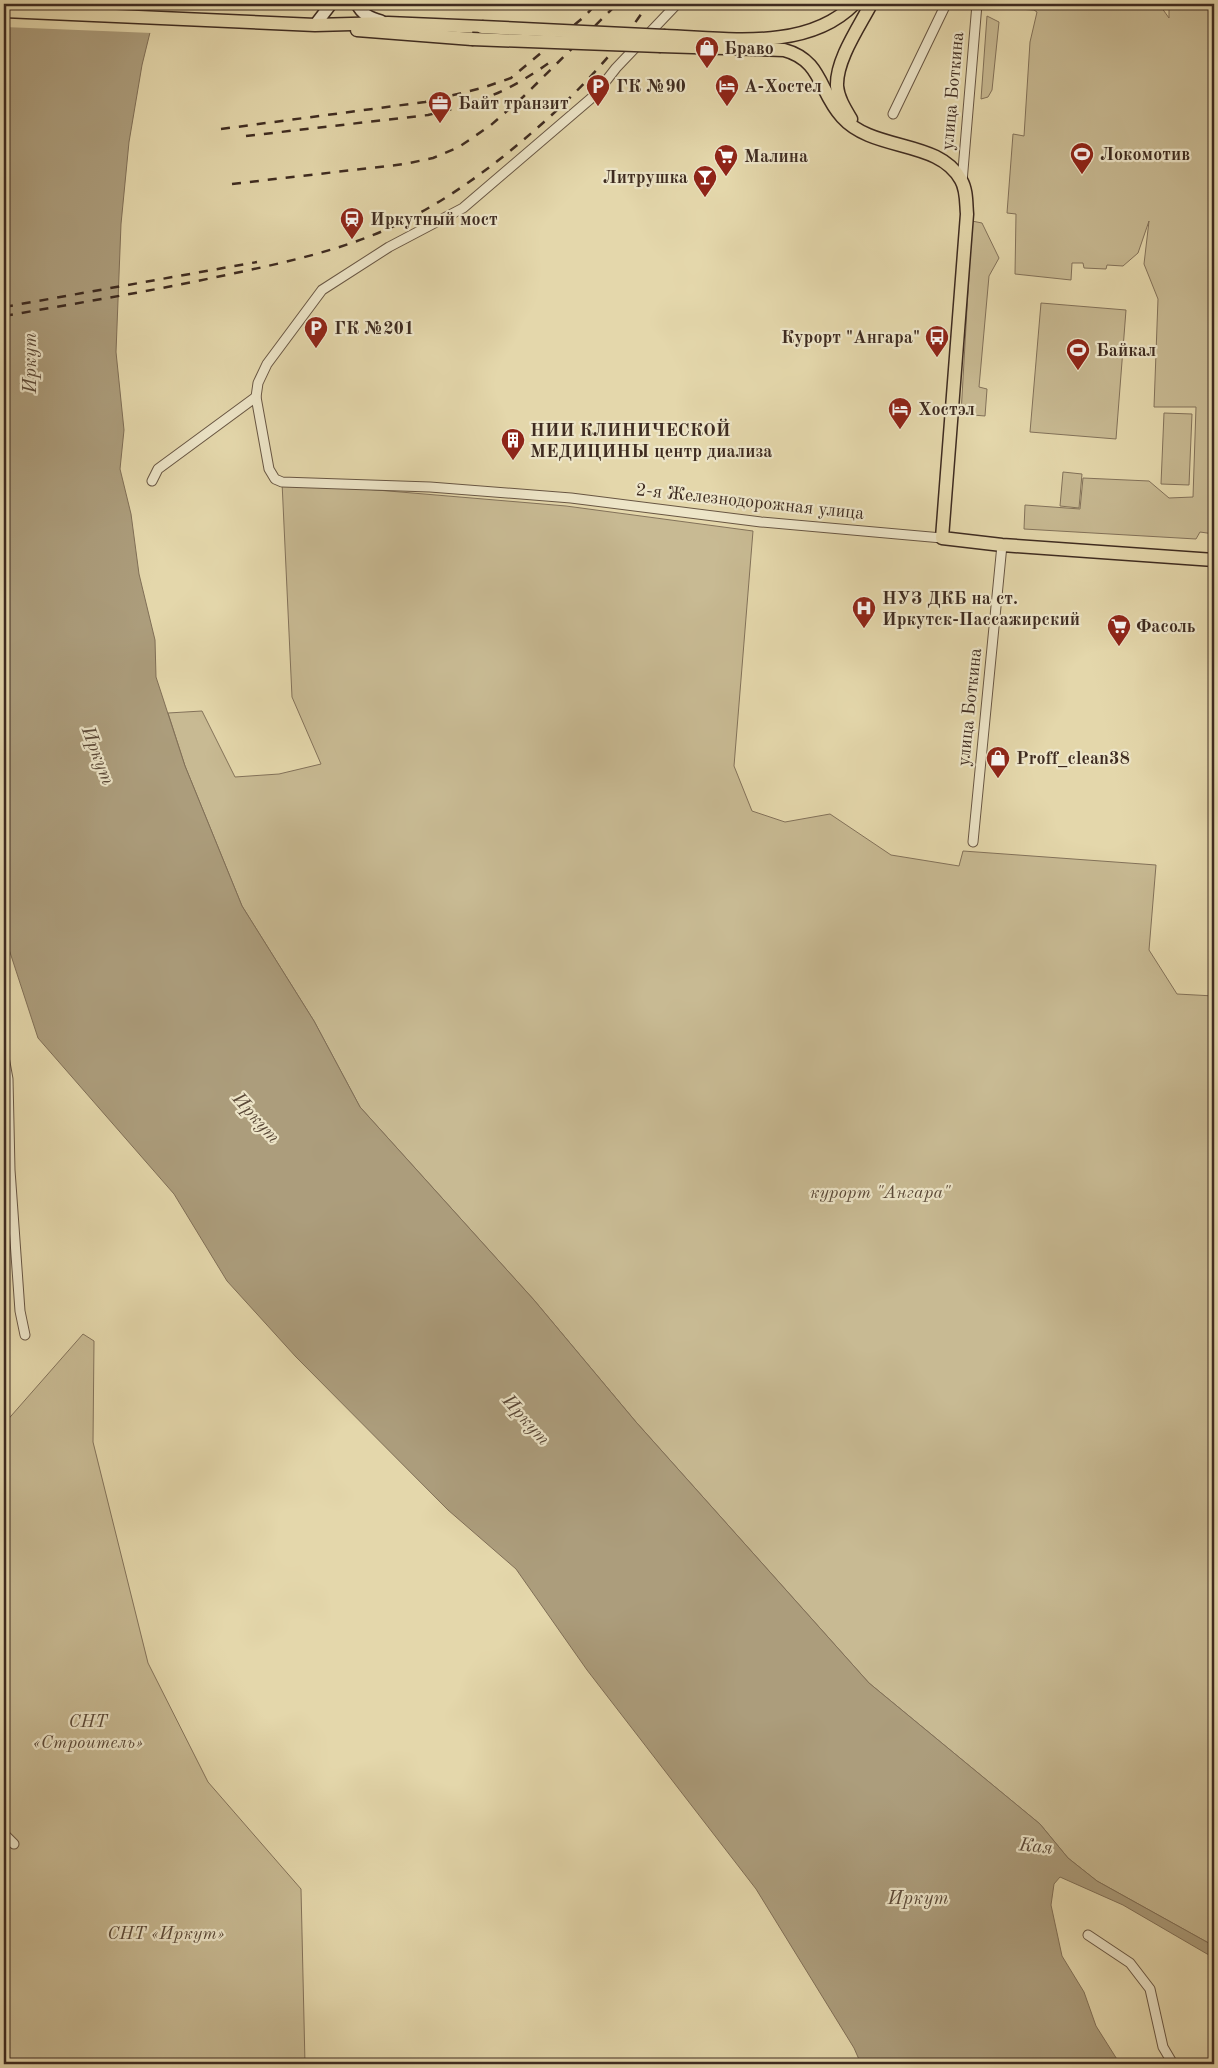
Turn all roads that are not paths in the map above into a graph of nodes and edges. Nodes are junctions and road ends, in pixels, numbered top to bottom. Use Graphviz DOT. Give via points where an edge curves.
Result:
graph roads {
  1 [pos="331,4"];
  2 [pos="357,4"];
  3 [pos="677,4"];
  4 [pos="854,4"];
  5 [pos="871,4"];
  6 [pos="946,4"];
  7 [pos="976,4"];
  8 [pos="4,11"];
  9 [pos="388,23"];
  10 [pos="315,25"];
  11 [pos="663,41"];
  12 [pos="893,114"];
  13 [pos="862,132"];
  14 [pos="962,182"];
  15 [pos="256,397"];
  16 [pos="152,481"];
  17 [pos="942,538"];
  18 [pos="1002,545"];
  19 [pos="1214,560"];
  20 [pos="973,842"];
  21 [pos="4,1058"];
  22 [pos="6,1079"];
  23 [pos="25,1334"];
  24 [pos="4,1834"];
  25 [pos="14,1844"];
  26 [pos="1088,1935"];
  27 [pos="1173,2064"];
  1 -- 10 [label="main road"];
  2 -- 9 [label="main road" via="369,17"];
  3 -- 15 [label="street" via="595,95 463,208 389,247 322,290 267,364 258,382"];
  4 -- 11 [label="main road" via="826,23 801,33 768,40"];
  5 -- 13 [label="main road" via="846,52 837,86 845,109"];
  6 -- 12 [label="street"];
  7 -- 14 [label="street, улица Боткина"];
  8 -- 10 [label="main road"];
  9 -- 10 [label="main road"];
  9 -- 11 [label="main road, bridge"];
  10 -- 11 [label="main road, bridge" via="386,34 472,39"];
  11 -- 13 [label="main road" via="795,53 811,65 842,117"];
  13 -- 14 [label="main road" via="930,154 953,169"];
  14 -- 17 [label="main road" via="967,214"];
  15 -- 16 [label="street" via="158,469"];
  15 -- 17 [label="street, 2-я Железнодорожная улица" via="269,469 282,482 430,487 571,498 762,522"];
  17 -- 18 [label="main road, 2-я Железнодорожная улица"];
  18 -- 19 [label="main road, 2-я Железнодорожная улица"];
  18 -- 20 [label="street, улица Боткина"];
  21 -- 22 [label="street"];
  22 -- 23 [label="street" via="20,1311"];
  24 -- 25 [label="street"];
  26 -- 27 [label="street" via="1130,1963 1150,1989 1163,2047"];
}
